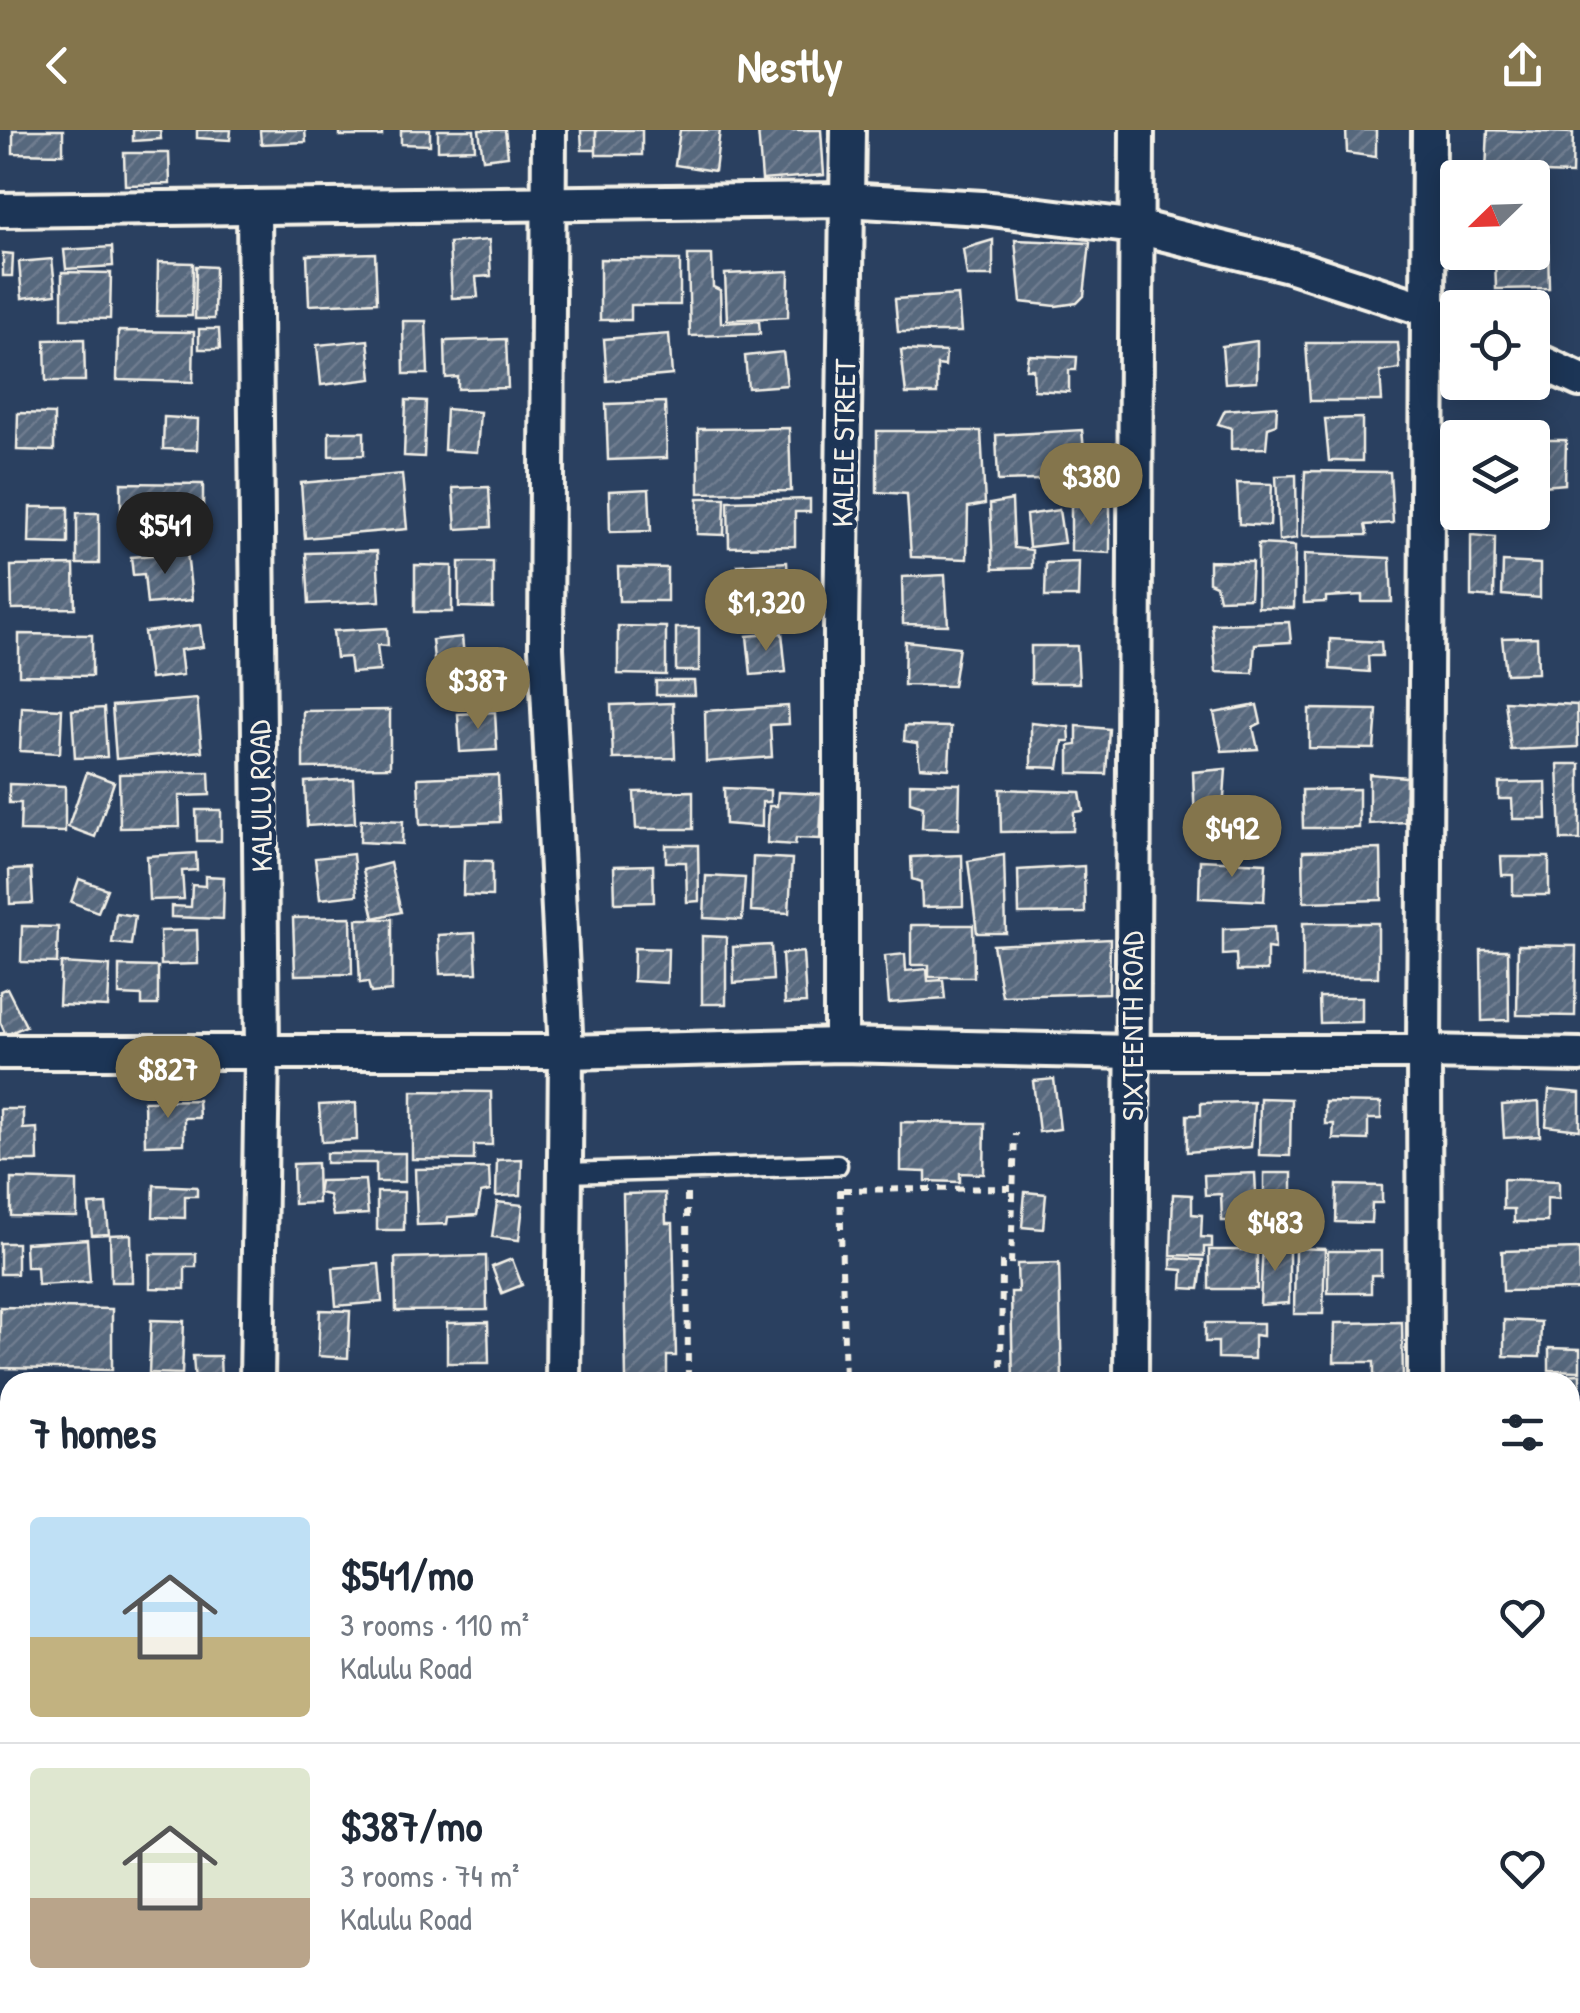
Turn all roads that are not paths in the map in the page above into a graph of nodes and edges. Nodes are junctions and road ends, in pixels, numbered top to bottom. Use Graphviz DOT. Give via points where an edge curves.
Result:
graph roads {
  1 [pos="549,130"];
  2 [pos="848,130"];
  3 [pos="1137,130"];
  4 [pos="1429,130"];
  5 [pos="845,200"];
  6 [pos="547,204"];
  7 [pos="254,209"];
  8 [pos="0,210"];
  9 [pos="1137,227"];
  10 [pos="1441,290"];
  11 [pos="1440,315"];
  12 [pos="1550,366"];
  13 [pos="1580,380"];
  14 [pos="1441,400"];
  15 [pos="841,1045"];
  16 [pos="0,1052"];
  17 [pos="262,1052"];
  18 [pos="566,1052"];
  19 [pos="1132,1052"];
  20 [pos="1424,1052"];
  21 [pos="1580,1056"];
  22 [pos="837,1165"];
  23 [pos="566,1173"];
  24 [pos="257,1372"];
  25 [pos="563,1372"];
  26 [pos="1131,1372"];
  27 [pos="1426,1372"];
  1 -- 6 [label="street"];
  2 -- 5 [label="street, KALELE STREET"];
  3 -- 9 [label="street, SIXTEENTH ROAD"];
  4 -- 10 [label="street"];
  5 -- 6 [label="street"];
  5 -- 9 [label="street"];
  5 -- 15 [label="street, KALELE STREET"];
  6 -- 7 [label="street"];
  6 -- 18 [label="street" via="546,648"];
  7 -- 8 [label="street"];
  7 -- 17 [label="street, KALULU ROAD"];
  9 -- 11 [label="street" via="1290,265"];
  9 -- 19 [label="street, SIXTEENTH ROAD"];
  12 -- 13 [label="street"];
  14 -- 20 [label="street"];
  15 -- 18 [label="street"];
  15 -- 19 [label="street"];
  16 -- 17 [label="street"];
  17 -- 18 [label="street"];
  17 -- 24 [label="street, KALULU ROAD"];
  18 -- 23 [label="street"];
  19 -- 20 [label="street"];
  19 -- 26 [label="street, SIXTEENTH ROAD"];
  20 -- 21 [label="street"];
  20 -- 27 [label="street"];
  22 -- 23 [label="lane"];
  23 -- 25 [label="street"];
}
